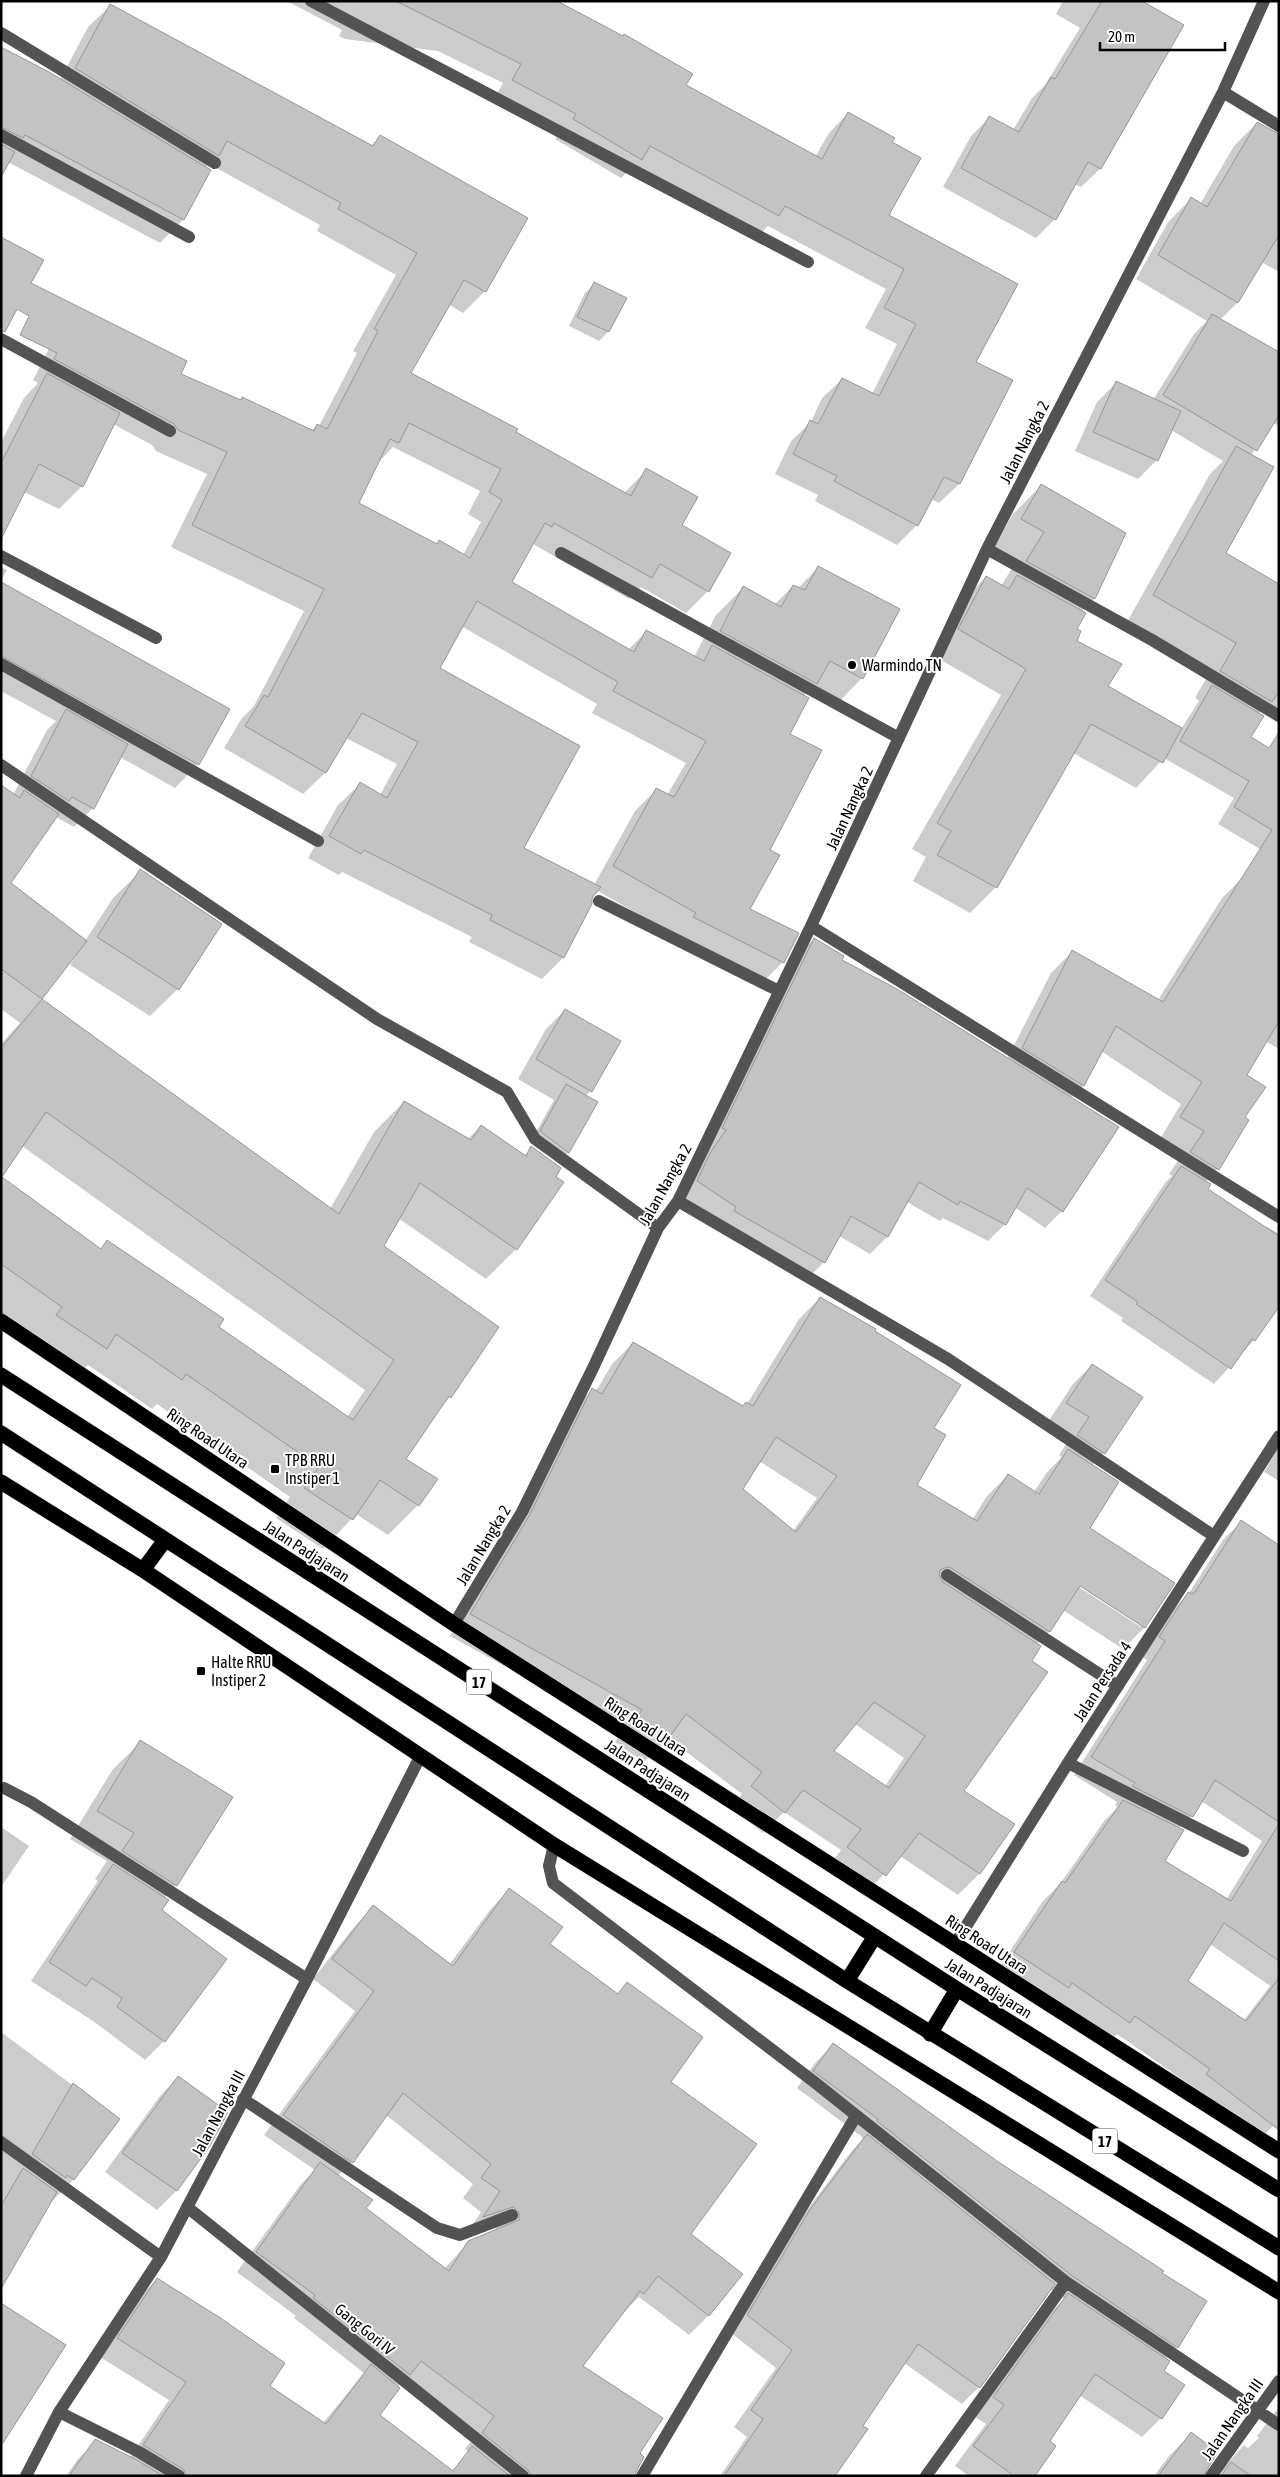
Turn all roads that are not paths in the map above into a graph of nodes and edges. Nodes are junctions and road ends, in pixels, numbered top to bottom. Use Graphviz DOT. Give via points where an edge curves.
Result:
graph roads {
  1 [pos="311,1"];
  2 [pos="1264,1"];
  3 [pos="1,33"];
  4 [pos="1223,92"];
  5 [pos="1279,126"];
  6 [pos="1,134"];
  7 [pos="215,164"];
  8 [pos="189,236"];
  9 [pos="808,262"];
  10 [pos="1,339"];
  11 [pos="170,431"];
  12 [pos="987,549"];
  13 [pos="561,553"];
  14 [pos="1,556"];
  15 [pos="156,638"];
  16 [pos="1,664"];
  17 [pos="1279,716"];
  18 [pos="899,738"];
  19 [pos="1,764"];
  20 [pos="318,841"];
  21 [pos="599,901"];
  22 [pos="811,926"];
  23 [pos="779,991"];
  24 [pos="678,1201"];
  25 [pos="1279,1217"];
  26 [pos="658,1228"];
  27 [pos="1,1321"];
  28 [pos="1,1375"];
  29 [pos="1,1434"];
  30 [pos="1279,1436"];
  31 [pos="1,1482"];
  32 [pos="1214,1536"];
  33 [pos="165,1540"];
  34 [pos="142,1570"];
  35 [pos="947,1575"];
  36 [pos="454,1624"];
  37 [pos="1118,1686"];
  38 [pos="421,1755"];
  39 [pos="1068,1763"];
  40 [pos="4,1788"];
  41 [pos="554,1845"];
  42 [pos="1243,1852"];
  43 [pos="875,1936"];
  44 [pos="955,1944"];
  45 [pos="307,1979"];
  46 [pos="847,1981"];
  47 [pos="957,1989"];
  48 [pos="930,2034"];
  49 [pos="243,2099"];
  50 [pos="856,2116"];
  51 [pos="1,2142"];
  52 [pos="1279,2151"];
  53 [pos="1279,2190"];
  54 [pos="186,2207"];
  55 [pos="512,2214"];
  56 [pos="1279,2248"];
  57 [pos="161,2256"];
  58 [pos="1066,2282"];
  59 [pos="1279,2292"];
  60 [pos="1279,2381"];
  61 [pos="1257,2410"];
  62 [pos="59,2412"];
  63 [pos="1279,2425"];
  64 [pos="516,2474"];
  65 [pos="26,2476"];
  66 [pos="179,2476"];
  67 [pos="642,2476"];
  68 [pos="926,2476"];
  69 [pos="1212,2476"];
  1 -- 9 [label="street"];
  2 -- 4 [label="street, Jalan Nangka 2"];
  3 -- 7 [label="street"];
  4 -- 5 [label="street"];
  4 -- 12 [label="street, Jalan Nangka 2"];
  6 -- 8 [label="street"];
  10 -- 11 [label="street"];
  12 -- 17 [label="street" via="1152,640"];
  12 -- 18 [label="street, Jalan Nangka 2"];
  13 -- 18 [label="street"];
  14 -- 15 [label="street"];
  16 -- 20 [label="street"];
  18 -- 22 [label="street, Jalan Nangka 2"];
  19 -- 26 [label="street" via="377,1019 507,1092 534,1139"];
  21 -- 23 [label="street"];
  22 -- 23 [label="street, Jalan Nangka 2"];
  22 -- 25 [label="street"];
  23 -- 24 [label="street, Jalan Nangka 2"];
  24 -- 26 [label="street, Jalan Nangka 2"];
  24 -- 32 [label="street" via="948,1359"];
  26 -- 36 [label="street, Jalan Nangka 2" via="594,1368 522,1512"];
  27 -- 36 [label="highway, Ring Road Utara"];
  28 -- 43 [label="highway, Jalan Padjajaran / 17"];
  29 -- 33 [label="highway, 17"];
  30 -- 32 [label="street, Jalan Persada 4"];
  31 -- 34 [label="highway"];
  32 -- 37 [label="street, Jalan Persada 4"];
  33 -- 34 [label="highway"];
  33 -- 46 [label="highway, 17"];
  34 -- 38 [label="highway"];
  35 -- 37 [label="street"];
  36 -- 44 [label="highway, Ring Road Utara"];
  37 -- 39 [label="street, Jalan Persada 4"];
  38 -- 41 [label="highway"];
  38 -- 45 [label="street, Jalan Nangka III"];
  39 -- 42 [label="street"];
  39 -- 44 [label="street, Jalan Persada 4"];
  40 -- 45 [label="street" via="31,1802"];
  41 -- 50 [label="street" via="549,1866 553,1883"];
  41 -- 59 [label="highway"];
  43 -- 46 [label="highway"];
  43 -- 47 [label="highway, Jalan Padjajaran / 17"];
  44 -- 52 [label="highway, Ring Road Utara"];
  45 -- 49 [label="street, Jalan Nangka III"];
  46 -- 48 [label="highway, 17"];
  47 -- 48 [label="highway"];
  47 -- 53 [label="highway, Jalan Padjajaran / 17"];
  48 -- 56 [label="highway, 17"];
  49 -- 54 [label="street, Jalan Nangka III"];
  49 -- 55 [label="street" via="437,2228 460,2235"];
  50 -- 58 [label="street"];
  50 -- 67 [label="street"];
  51 -- 57 [label="street"];
  54 -- 57 [label="street, Jalan Nangka III"];
  54 -- 64 [label="street, Gang Gori IV"];
  57 -- 62 [label="street, Jalan Nangka III"];
  58 -- 61 [label="street"];
  58 -- 68 [label="street"];
  60 -- 61 [label="street, Jalan Nangka III"];
  61 -- 63 [label="street"];
  61 -- 69 [label="street, Jalan Nangka III"];
  62 -- 65 [label="street, Jalan Nangka III"];
  62 -- 66 [label="street"];
}
